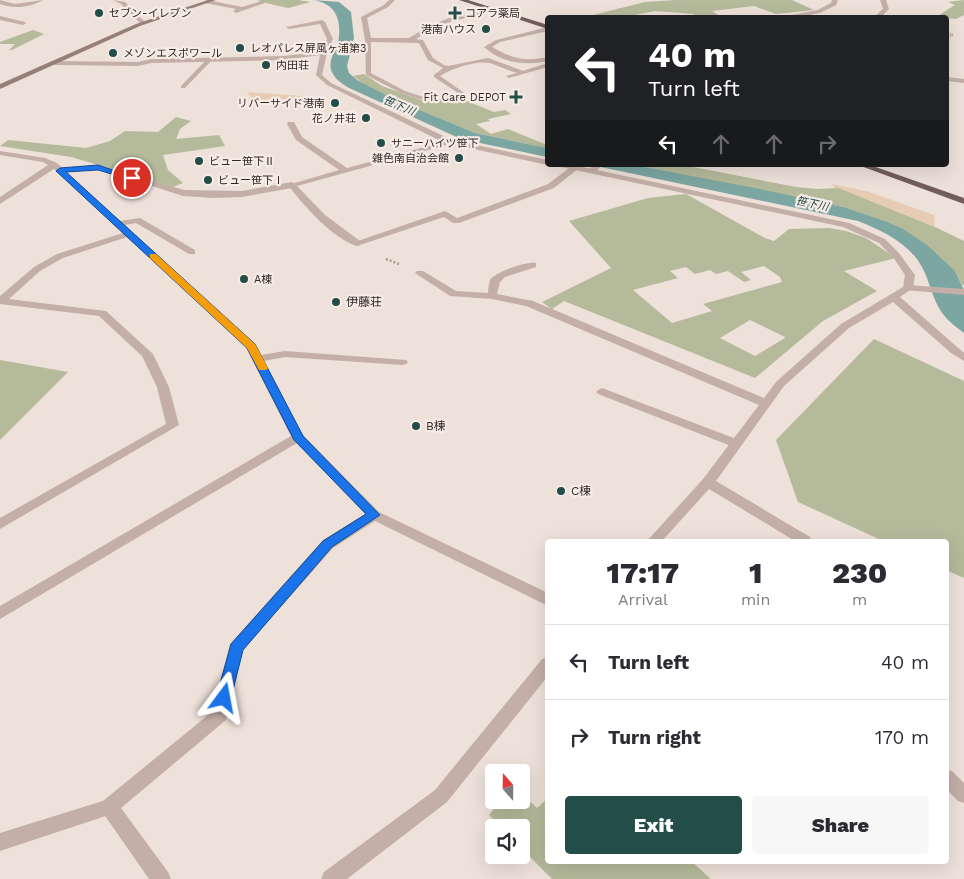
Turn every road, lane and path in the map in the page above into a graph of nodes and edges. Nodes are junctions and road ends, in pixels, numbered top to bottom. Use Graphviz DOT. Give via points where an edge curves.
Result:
graph roads {
  1 [pos="40,0"];
  2 [pos="116,0"];
  3 [pos="392,0"];
  4 [pos="462,0"];
  5 [pos="836,0"];
  6 [pos="883,0"];
  7 [pos="210,1"];
  8 [pos="0,2"];
  9 [pos="262,3"];
  10 [pos="243,9"];
  11 [pos="496,10"];
  12 [pos="231,13"];
  13 [pos="798,15"];
  14 [pos="879,15"];
  15 [pos="0,18"];
  16 [pos="23,23"];
  17 [pos="143,23"];
  18 [pos="289,27"];
  19 [pos="545,27"];
  20 [pos="545,29"];
  21 [pos="368,40"];
  22 [pos="410,40"];
  23 [pos="324,53"];
  24 [pos="210,59"];
  25 [pos="545,60"];
  26 [pos="56,63"];
  27 [pos="545,66"];
  28 [pos="448,68"];
  29 [pos="522,72"];
  30 [pos="509,76"];
  31 [pos="949,80"];
  32 [pos="964,81"];
  33 [pos="0,87"];
  34 [pos="183,88"];
  35 [pos="461,93"];
  36 [pos="426,99"];
  37 [pos="291,124"];
  38 [pos="450,142"];
  39 [pos="0,153"];
  40 [pos="545,161"];
  41 [pos="570,167"];
  42 [pos="868,167"];
  43 [pos="57,168"];
  44 [pos="575,168"];
  45 [pos="595,168"];
  46 [pos="346,171"];
  47 [pos="292,185"];
  48 [pos="0,201"];
  49 [pos="964,201"];
  50 [pos="118,224"];
  51 [pos="129,234"];
  52 [pos="192,252"];
  53 [pos="533,265"];
  54 [pos="420,273"];
  55 [pos="908,288"];
  56 [pos="964,292"];
  57 [pos="492,296"];
  58 [pos="893,297"];
  59 [pos="0,301"];
  60 [pos="258,358"];
  61 [pos="964,358"];
  62 [pos="402,362"];
  63 [pos="602,392"];
  64 [pos="766,403"];
  65 [pos="298,437"];
  66 [pos="735,442"];
  67 [pos="708,482"];
  68 [pos="374,515"];
  69 [pos="0,524"];
  70 [pos="656,539"];
  71 [pos="803,539"];
  72 [pos="545,599"];
  73 [pos="0,613"];
  74 [pos="545,668"];
  75 [pos="949,780"];
  76 [pos="964,795"];
  77 [pos="109,807"];
  78 [pos="0,842"];
  79 [pos="161,879"];
  80 [pos="331,879"];
  1 -- 8 [label="street" via="13,7"];
  2 -- 17 [label="street"];
  3 -- 21 [label="street" via="364,17"];
  4 -- 11 [label="main road"];
  5 -- 13 [label="street" via="818,12"];
  6 -- 14 [label="street" via="886,9"];
  7 -- 10 [label="street"];
  7 -- 17 [label="street"];
  9 -- 10 [label="street"];
  10 -- 12 [label="street"];
  11 -- 19 [label="main road"];
  11 -- 22 [label="street" via="447,19"];
  15 -- 16 [label="street"];
  17 -- 26 [label="street"];
  18 -- 23 [label="street" via="322,22 330,39"];
  20 -- 25 [label="street" via="487,47 512,62"];
  21 -- 22 [label="street"];
  21 -- 36 [label="street" via="368,74 402,92"];
  22 -- 28 [label="street" via="422,41 428,58"];
  23 -- 24 [label="street" via="284,58"];
  23 -- 38 [label="street" via="319,75 329,84"];
  24 -- 26 [label="street" via="138,64"];
  24 -- 34 [label="street"];
  26 -- 33 [label="street"];
  27 -- 29 [label="street"];
  28 -- 29 [label="street" via="488,60"];
  28 -- 35 [label="street" via="436,76"];
  29 -- 30 [label="street"];
  31 -- 32 [label="street"];
  37 -- 46 [label="street" via="299,138"];
  38 -- 40 [label="street"];
  38 -- 46 [label="street"];
  39 -- 43 [label="street" via="44,160"];
  41 -- 44 [label="street"];
  42 -- 49 [label="main road"];
  43 -- 47 [label="street" via="98,167 183,193 242,194"];
  43 -- 48 [label="street"];
  43 -- 50 [label="street"];
  44 -- 45 [label="street"];
  44 -- 47 [label="street" via="551,186 456,221 445,214 357,244 335,230"];
  45 -- 55 [label="street" via="846,225 882,242 896,255 910,275"];
  46 -- 47 [label="street"];
  50 -- 51 [label="street"];
  50 -- 52 [label="street" via="136,220"];
  51 -- 59 [label="street" via="60,256 37,269"];
  51 -- 60 [label="street" via="251,346"];
  53 -- 57 [label="street" via="502,275 495,281"];
  54 -- 57 [label="street" via="454,294"];
  55 -- 56 [label="street"];
  55 -- 58 [label="street"];
  57 -- 64 [label="street" via="529,303"];
  58 -- 61 [label="street"];
  58 -- 64 [label="street" via="845,326 780,384"];
  59 -- 69 [label="street" via="102,313 146,354 163,388 173,425"];
  60 -- 62 [label="street" via="285,354"];
  60 -- 65 [label="street"];
  63 -- 66 [label="street"];
  64 -- 66 [label="street"];
  65 -- 68 [label="street"];
  65 -- 73 [label="street"];
  66 -- 67 [label="street"];
  67 -- 70 [label="street"];
  67 -- 71 [label="street"];
  68 -- 72 [label="street"];
  68 -- 77 [label="street" via="328,544 236,648 220,715"];
  74 -- 80 [label="street" via="441,796"];
  75 -- 76 [label="street"];
  77 -- 78 [label="street"];
  77 -- 79 [label="street"];
}
